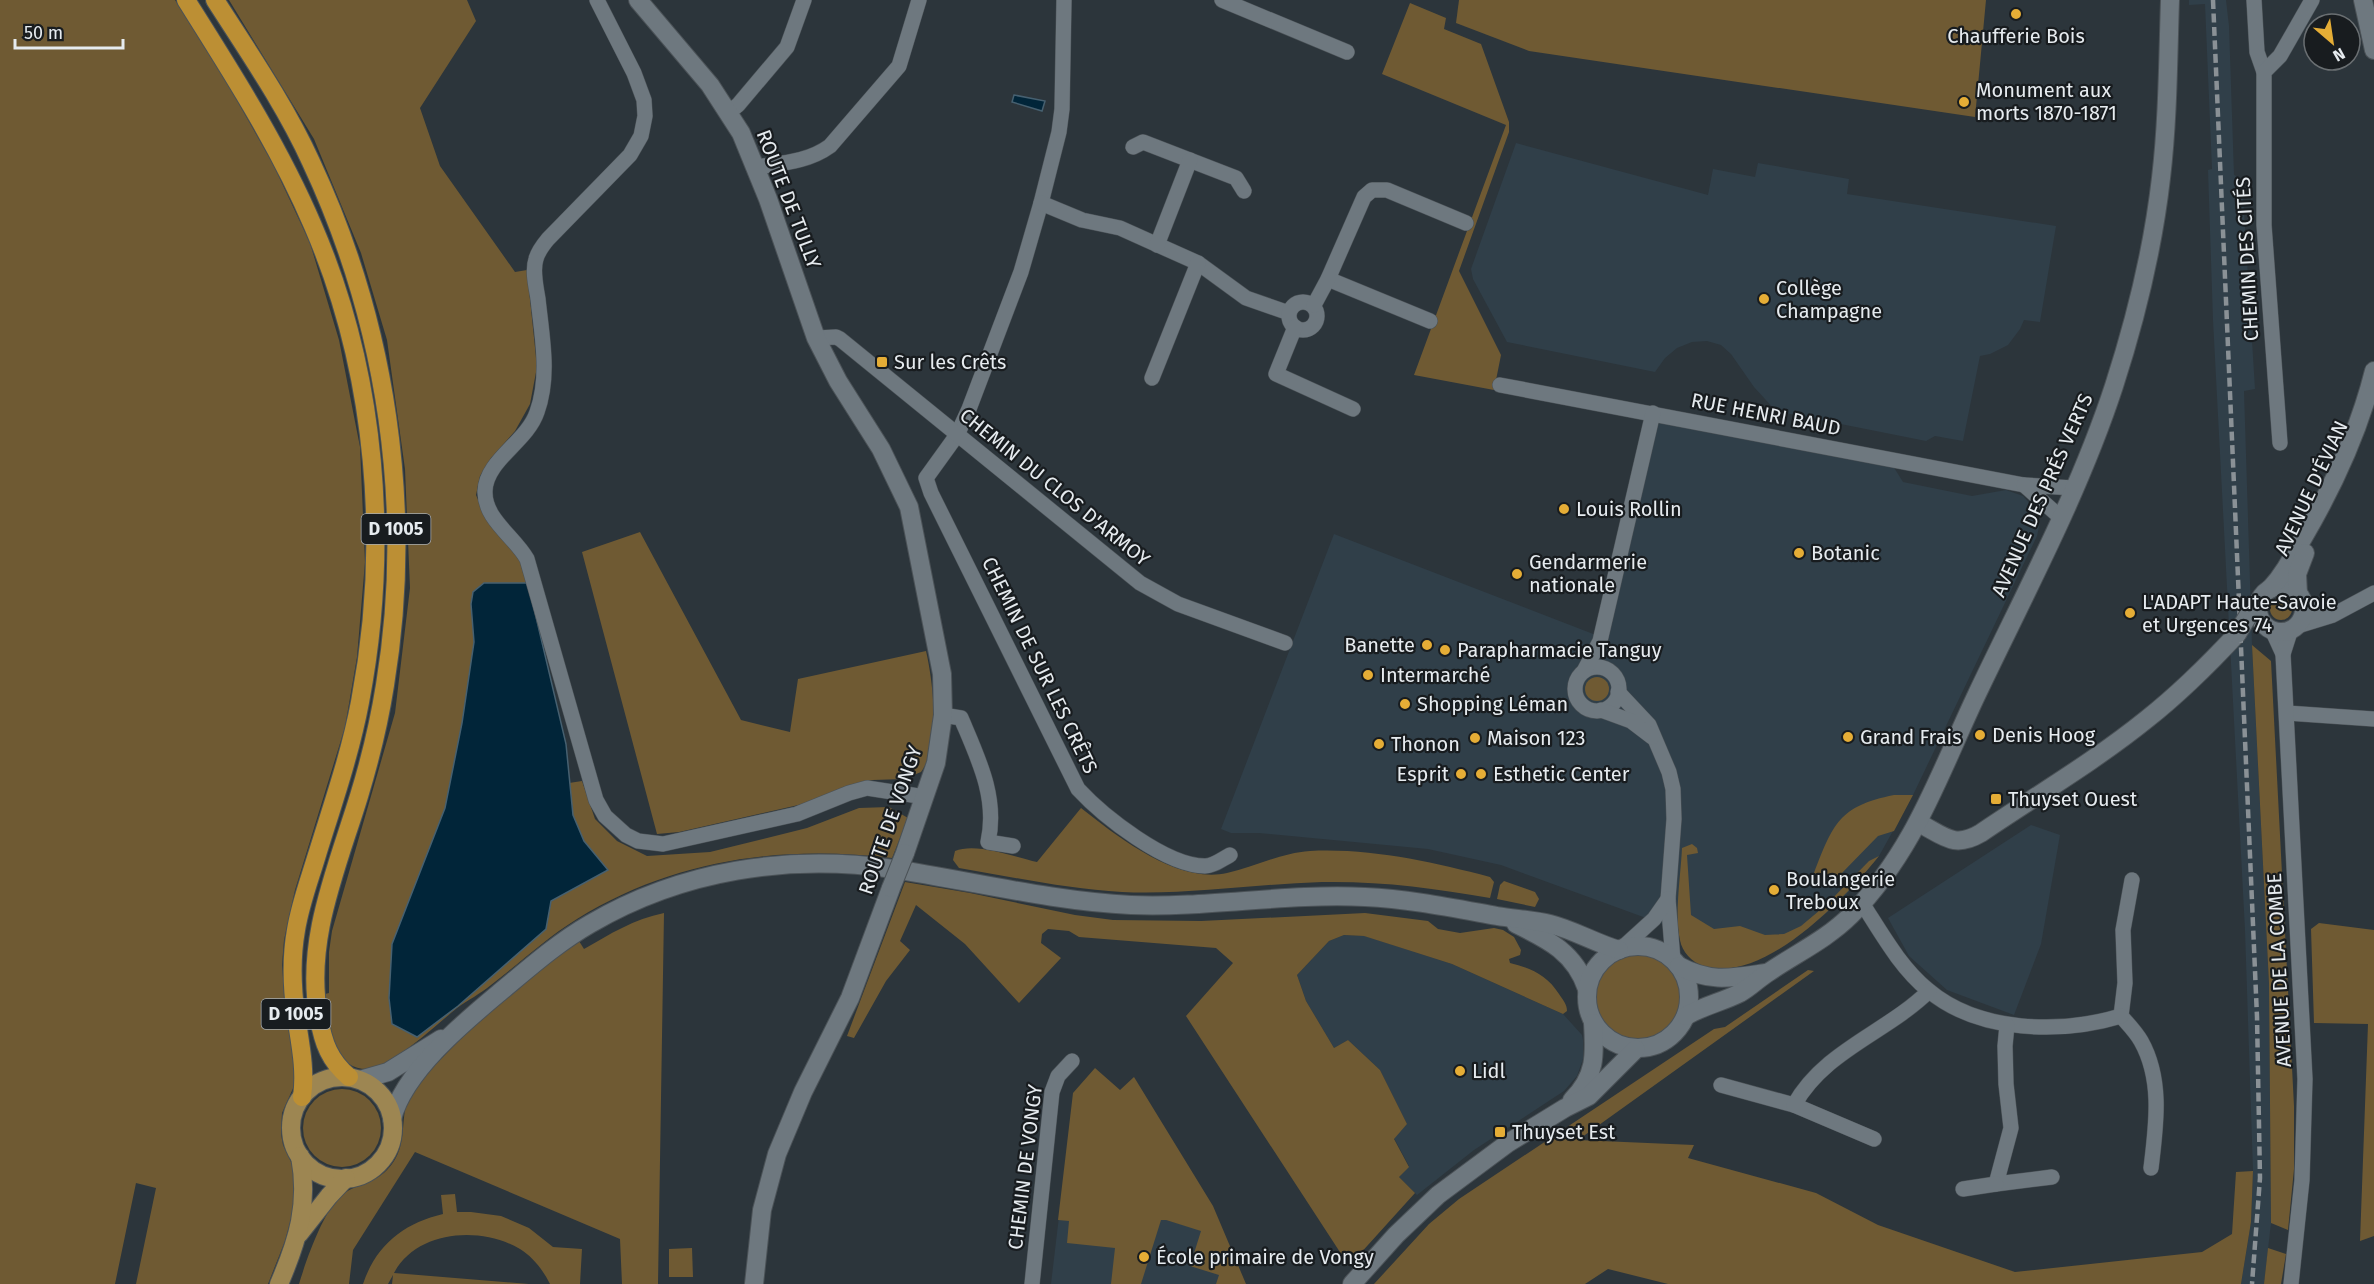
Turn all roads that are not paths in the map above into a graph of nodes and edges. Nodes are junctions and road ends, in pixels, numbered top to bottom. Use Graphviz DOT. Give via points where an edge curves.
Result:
graph roads {
  1 [pos="186,0"];
  2 [pos="215,0"];
  3 [pos="597,0"];
  4 [pos="638,0"];
  5 [pos="804,0"];
  6 [pos="919,0"];
  7 [pos="1064,0"];
  8 [pos="1222,0"];
  9 [pos="2170,0"];
  10 [pos="2254,0"];
  11 [pos="2363,0"];
  12 [pos="2311,1"];
  13 [pos="2374,50"];
  14 [pos="1347,52"];
  15 [pos="2264,72"];
  16 [pos="729,112"];
  17 [pos="1133,147"];
  18 [pos="1190,160"];
  19 [pos="756,167"];
  20 [pos="1244,191"];
  21 [pos="1041,203"];
  22 [pos="1466,223"];
  23 [pos="1156,245"];
  24 [pos="1198,263"];
  25 [pos="1328,279"];
  26 [pos="1314,305"];
  27 [pos="1289,313"];
  28 [pos="1430,321"];
  29 [pos="1295,327"];
  30 [pos="816,338"];
  31 [pos="2374,371"];
  32 [pos="1152,378"];
  33 [pos="1500,385"];
  34 [pos="2374,401"];
  35 [pos="1353,409"];
  36 [pos="1653,413"];
  37 [pos="957,435"];
  38 [pos="2280,443"];
  39 [pos="2024,485"];
  40 [pos="2074,488"];
  41 [pos="2061,517"];
  42 [pos="2374,593"];
  43 [pos="2300,598"];
  44 [pos="2324,617"];
  45 [pos="2254,621"];
  46 [pos="2293,628"];
  47 [pos="1600,641"];
  48 [pos="1285,643"];
  49 [pos="2283,654"];
  50 [pos="1608,670"];
  51 [pos="1584,671"];
  52 [pos="1618,692"];
  53 [pos="1600,710"];
  54 [pos="2287,713"];
  55 [pos="943,715"];
  56 [pos="2374,720"];
  57 [pos="1656,741"];
  58 [pos="925,797"];
  59 [pos="1919,823"];
  60 [pos="1013,846"];
  61 [pos="1230,855"];
  62 [pos="2132,880"];
  63 [pos="1668,899"];
  64 [pos="1862,903"];
  65 [pos="1501,917"];
  66 [pos="1620,950"];
  67 [pos="1676,963"];
  68 [pos="1768,972"];
  69 [pos="1587,989"];
  70 [pos="1929,991"];
  71 [pos="1686,1016"];
  72 [pos="2121,1016"];
  73 [pos="1593,1023"];
  74 [pos="2007,1025"];
  75 [pos="460,1026"];
  76 [pos="1636,1049"];
  77 [pos="1072,1061"];
  78 [pos="355,1079"];
  79 [pos="1721,1085"];
  80 [pos="302,1096"];
  81 [pos="1794,1105"];
  82 [pos="1564,1108"];
  83 [pos="392,1119"];
  84 [pos="1874,1139"];
  85 [pos="300,1156"];
  86 [pos="2151,1168"];
  87 [pos="2052,1177"];
  88 [pos="346,1178"];
  89 [pos="1996,1184"];
  90 [pos="1963,1189"];
  91 [pos="297,1237"];
  92 [pos="279,1284"];
  93 [pos="754,1284"];
  94 [pos="1032,1284"];
  95 [pos="1352,1284"];
  96 [pos="2291,1284"];
  1 -- 80 [label="highway, D 1005" via="279,153 323,250 352,346 372,460 375,552 367,660 350,748 296,931 293,986 304,1074"];
  2 -- 78 [label="highway, D 1005" via="297,133 323,189 361,294 389,429 396,513 390,652 374,740 327,899 316,953 315,982 322,1038 333,1061"];
  3 -- 58 [label="street" via="644,100 641,136 630,155 538,253 534,271 545,358 541,399 534,420 495,465 485,487 488,510 527,559 596,800 626,835 663,844 797,814 867,788"];
  4 -- 16 [label="main road, ROUTE DE TULLY"];
  5 -- 16 [label="street" via="787,47"];
  6 -- 19 [label="street" via="899,66 830,146 806,159"];
  7 -- 21 [label="street" via="1062,109"];
  8 -- 14 [label="street"];
  9 -- 40 [label="main road, AVENUE DES PRÉS VERTS" via="2162,167 2147,261 2114,387"];
  10 -- 15 [label="street, CHEMIN DES CITÉS" via="2257,52"];
  11 -- 13 [label="main road"];
  12 -- 15 [label="street" via="2280,56"];
  15 -- 38 [label="street, CHEMIN DES CITÉS" via="2264,225"];
  16 -- 19 [label="main road, ROUTE DE TULLY"];
  17 -- 18 [label="street" via="1143,142"];
  18 -- 20 [label="street" via="1236,178"];
  18 -- 23 [label="street"];
  19 -- 30 [label="main road, ROUTE DE TULLY"];
  21 -- 23 [label="street" via="1082,220 1120,228"];
  21 -- 37 [label="street" via="1004,319"];
  22 -- 25 [label="street" via="1387,190 1372,190 1364,197"];
  23 -- 24 [label="street"];
  24 -- 27 [label="street" via="1246,298"];
  24 -- 32 [label="street"];
  25 -- 26 [label="street"];
  25 -- 28 [label="street"];
  26 -- 27 [label="street" via="1299,301"];
  26 -- 29 [label="street" via="1318,315 1314,325 1305,330"];
  27 -- 29 [label="street"];
  29 -- 35 [label="street" via="1276,374"];
  30 -- 37 [label="street, CHEMIN DU CLOS D'ARMOY" via="840,339"];
  30 -- 55 [label="main road, ROUTE DE VONGY" via="880,448 909,507 942,674"];
  31 -- 45 [label="main road, AVENUE D'ÉVIAN" via="2337,475"];
  33 -- 36 [label="street, RUE HENRI BAUD"];
  34 -- 43 [label="main road, AVENUE D'ÉVIAN" via="2337,495 2300,564 2296,579"];
  36 -- 39 [label="street, RUE HENRI BAUD"];
  36 -- 47 [label="street"];
  37 -- 48 [label="street, CHEMIN DU CLOS D'ARMOY" via="1140,583 1178,604"];
  37 -- 61 [label="street, CHEMIN DE SUR LES CRÊTS" via="926,478 1078,789 1115,823 1167,855 1206,866"];
  39 -- 40 [label="street, RUE HENRI BAUD"];
  39 -- 41 [label="street, RUE HENRI BAUD"];
  40 -- 41 [label="main road, AVENUE DES PRÉS VERTS"];
  41 -- 59 [label="main road, AVENUE DES PRÉS VERTS"];
  42 -- 44 [label="street"];
  43 -- 44 [label="street"];
  43 -- 45 [label="main road" via="2287,587"];
  43 -- 46 [label="main road, AVENUE D'ÉVIAN" via="2302,616"];
  44 -- 46 [label="street"];
  45 -- 46 [label="main road" via="2280,632"];
  45 -- 49 [label="street, AVENUE DE LA COMBE"];
  45 -- 59 [label="main road, AVENUE D'ÉVIAN" via="2183,689 2127,735 1974,837 1954,840"];
  46 -- 49 [label="street, AVENUE DE LA COMBE"];
  47 -- 50 [label="street"];
  47 -- 51 [label="street"];
  49 -- 54 [label="street, AVENUE DE LA COMBE"];
  50 -- 51 [label="street" via="1594,667"];
  50 -- 52 [label="street" via="1617,681"];
  51 -- 53 [label="street" via="1576,684 1576,695 1585,707"];
  52 -- 53 [label="street" via="1611,705"];
  52 -- 57 [label="street" via="1643,716"];
  53 -- 57 [label="street" via="1631,721"];
  54 -- 56 [label="street"];
  54 -- 96 [label="street, AVENUE DE LA COMBE" via="2305,1079 2302,1180"];
  55 -- 58 [label="main road, ROUTE DE VONGY" via="936,763"];
  55 -- 60 [label="street" via="961,718 976,752 992,813 988,842"];
  57 -- 63 [label="street" via="1675,798"];
  58 -- 93 [label="main road, ROUTE DE VONGY, bridge" via="848,1004 802,1092 777,1154 762,1210"];
  59 -- 64 [label="main road, AVENUE DES PRÉS VERTS" via="1894,864"];
  62 -- 72 [label="street" via="2123,930 2125,983"];
  63 -- 66 [label="street" via="1654,919"];
  63 -- 67 [label="street"];
  64 -- 68 [label="main road, AVENUE DES PRÉS VERTS" via="1828,934"];
  64 -- 70 [label="street" via="1908,970"];
  65 -- 66 [label="main road" via="1549,924"];
  65 -- 69 [label="main road" via="1560,948 1577,968"];
  65 -- 75 [label="main road" via="1436,903 1363,896 1132,905 1043,895 889,868 776,864 692,880 612,912 564,942"];
  66 -- 67 [label="main road" via="1646,947"];
  66 -- 69 [label="main road" via="1598,965"];
  67 -- 68 [label="main road" via="1702,977 1720,979"];
  67 -- 71 [label="main road" via="1689,990"];
  68 -- 71 [label="main road, AVENUE DES PRÉS VERTS" via="1743,991"];
  69 -- 73 [label="main road"];
  70 -- 74 [label="street" via="1952,1006"];
  70 -- 81 [label="street" via="1914,1006 1834,1058 1815,1075"];
  71 -- 76 [label="main road" via="1666,1040"];
  72 -- 74 [label="street" via="2071,1026"];
  72 -- 86 [label="street" via="2141,1040 2154,1082 2157,1106"];
  73 -- 76 [label="main road" via="1611,1041"];
  73 -- 82 [label="main road" via="1591,1074"];
  74 -- 89 [label="street" via="2006,1084 2011,1128"];
  75 -- 78 [label="main road" via="388,1072"];
  75 -- 83 [label="main road" via="409,1083"];
  76 -- 82 [label="main road" via="1595,1092"];
  77 -- 94 [label="street, CHEMIN DE VONGY" via="1058,1076 1052,1092"];
  78 -- 80 [label="main road" via="323,1081"];
  78 -- 83 [label="main road" via="375,1088"];
  79 -- 81 [label="street"];
  80 -- 85 [label="main road" via="291,1131"];
  81 -- 84 [label="street"];
  82 -- 95 [label="main road" via="1438,1195"];
  83 -- 88 [label="main road" via="393,1136 382,1159 363,1174"];
  85 -- 88 [label="main road" via="320,1173"];
  85 -- 91 [label="main road" via="305,1186"];
  87 -- 89 [label="street"];
  88 -- 91 [label="main road"];
  89 -- 90 [label="street"];
  91 -- 92 [label="main road"];
}
